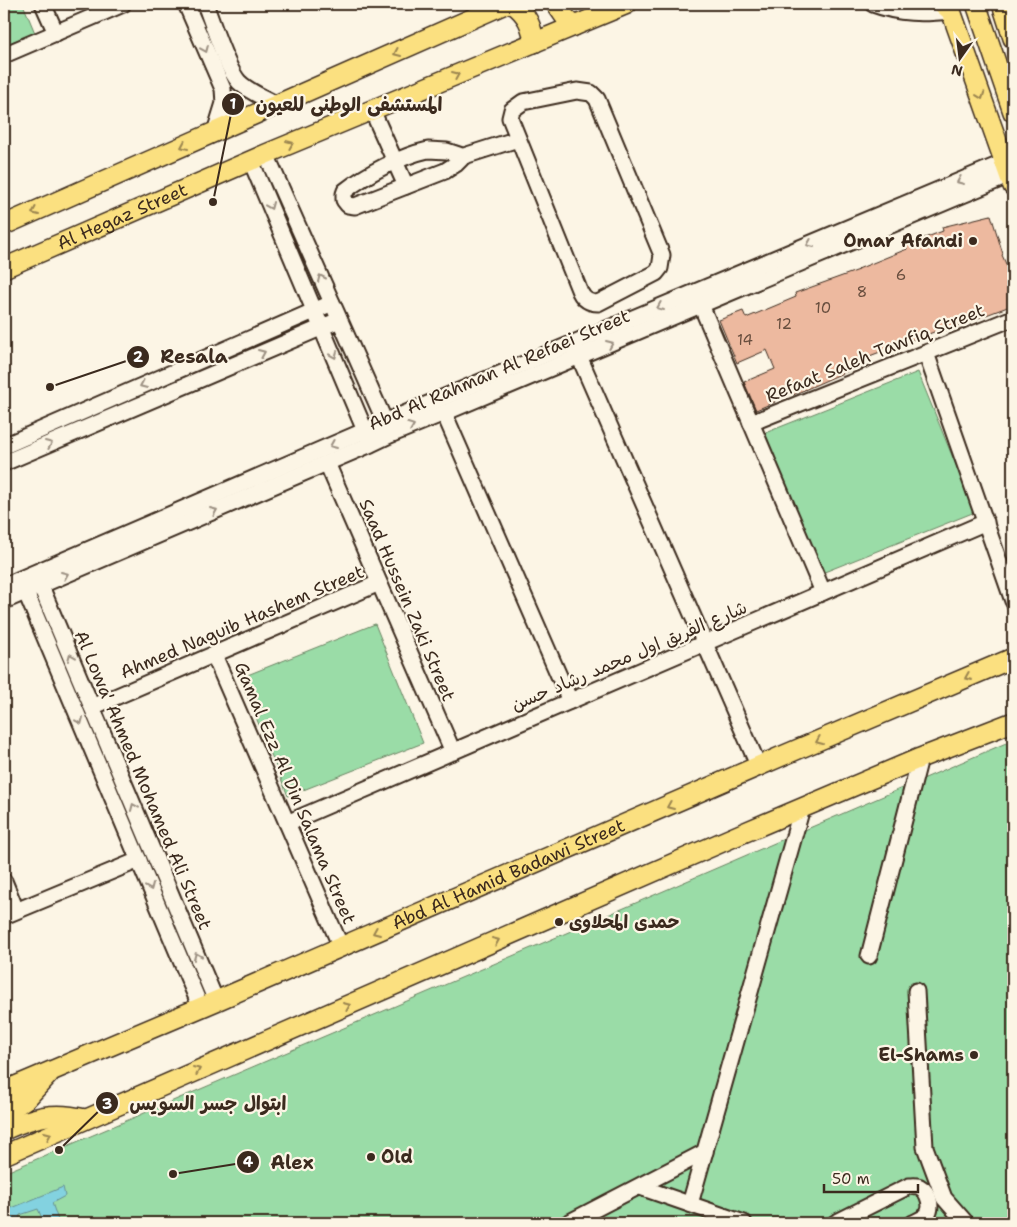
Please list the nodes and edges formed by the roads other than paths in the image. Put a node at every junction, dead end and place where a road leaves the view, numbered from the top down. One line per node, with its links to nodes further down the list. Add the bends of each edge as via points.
1 (43, 4): 14 (street)
2 (123, 4): 14 (street)
3 (186, 4): 21 (street, one-way to 21, via 223,89 224,103)
4 (205, 4): 18 (street, via 231,70 239,82)
5 (505, 4): 18 (main road, one-way to 18)
6 (513, 4): 16 (main road, via 528,18)
7 (556, 4): 13 (main road)
8 (627, 4): 13 (main road, Al Hegaz Street)
9 (873, 4): 12 (street, via 889,10 920,14)
10 (976, 4): 20 (main road)
11 (1002, 4): 15 (main road)
12 (948, 6): 26 (main road, one-way to 26)
13 (574, 26): 16 (main road, Al Hegaz Street)
14 (56, 33): 17 (street)
15 (1013, 38)
16 (534, 42): 19 (main road, Al Hegaz Street, one-way to 16)
17 (4, 55)
18 (279, 106): 21 (main road)
19 (372, 110): 23 (main road, Al Hegaz Street, one-way to 19); 25 (street)
20 (1013, 112)
21 (215, 132): 28 (main road, one-way to 28)
22 (518, 139): 22 (street, via 585,299 593,303 602,302 656,273 662,255 594,96 587,91 578,91 519,104 512,110 510,118); 24 (street)
23 (259, 157): 29 (main road, Al Hegaz Street); 30 (street, one-way to 23); 32 (street, one-way to 32)
24 (461, 157): 25 (street, via 452,152 428,150); 27 (street, via 444,171)
25 (395, 162): 27 (street); 27 (street, via 348,189 344,200 354,206)
26 (1009, 174): 31 (street, Abd Al Rahman Al Refaei Street); 36 (street, Abd Al Rahman Al Refaei Street, one-way to 36)
27 (406, 186)
28 (4, 225)
29 (4, 268)
30 (332, 303): 32 (street); 34 (street)
31 (701, 305): 36 (street, Abd Al Rahman Al Refaei Street, one-way to 31); 39 (street)
32 (315, 310): 35 (street); 42 (street, one-way to 42)
33 (1013, 318): 37 (street, Refaat Saleh Tawfiq Street)
34 (339, 320): 35 (street); 40 (street)
35 (322, 327): 41 (street, one-way to 41); 44 (street, one-way to 35)
36 (576, 350): 38 (street, Abd Al Rahman Al Refaei Street); 40 (street, Abd Al Rahman Al Refaei Street); 53 (street)
37 (926, 353): 39 (street, Refaat Saleh Tawfiq Street); 45 (street)
38 (444, 413): 40 (street, Abd Al Rahman Al Refaei Street, one-way to 38); 56 (street)
39 (751, 422): 50 (street)
40 (388, 428): 41 (street, Abd Al Rahman Al Refaei Street)
41 (368, 438): 43 (street, Abd Al Rahman Al Refaei Street); 46 (street, Abd Al Rahman Al Refaei Street, one-way to 46)
42 (4, 446)
43 (327, 463): 46 (street, Abd Al Rahman Al Refaei Street, one-way to 43); 47 (street, Saad Hussein Zaki Street)
44 (4, 464)
45 (986, 522): 50 (street, شارع الفريق اول محمد رشاد حسن); 52 (street)
46 (38, 579): 49 (street, Abd Al Rahman Al Refaei Street); 57 (street, Al Lowa' Ahmed Mohamed Ali Street, one-way to 46)
47 (379, 583): 54 (street, Ahmed Naguib Hashem Street); 59 (street, Saad Hussein Zaki Street)
48 (4, 586): 49 (street, Abd Al Rahman Al Refaei Street)
49 (23, 586): 51 (street, Abd Al Rahman Al Refaei Street); 64 (street, Al Lowa' Ahmed Mohamed Ali Street, one-way to 64)
50 (823, 592): 53 (street, شارع الفريق اول محمد رشاد حسن)
51 (4, 601)
52 (1013, 601)
53 (705, 643): 56 (street, شارع الفريق اول محمد رشاد حسن); 61 (street)
54 (214, 654): 57 (street, Ahmed Naguib Hashem Street); 63 (street, Gamal Ezz Al Din Salama Street)
55 (1013, 658): 61 (main road, Abd Al Hamid Badawi Street, one-way to 61)
56 (570, 701): 59 (street, شارع الفريق اول محمد رشاد حسن)
57 (92, 707): 70 (street, Al Lowa' Ahmed Mohamed Ali Street, one-way to 57)
58 (1013, 722): 60 (main road)
59 (453, 752): 63 (street, شارع الفريق اول محمد رشاد حسن)
60 (920, 758): 62 (main road); 68 (street)
61 (759, 767): 67 (main road, Abd Al Hamid Badawi Street, one-way to 67)
62 (802, 808): 74 (main road, one-way to 62); 76 (street)
63 (287, 823): 67 (street, Gamal Ezz Al Din Salama Street)
64 (139, 860): 66 (street); 70 (street, Al Lowa' Ahmed Mohamed Ali Street, one-way to 70)
65 (4, 881): 66 (street)
66 (10, 913)
67 (341, 947): 70 (main road, Abd Al Hamid Badawi Street)
68 (869, 956)
69 (916, 991): 84 (street, via 925,1147 944,1198)
70 (209, 1005): 71 (main road, Abd Al Hamid Badawi Street)
71 (51, 1071): 72 (main road, Abd Al Hamid Badawi Street); 73 (main road, via 26,1099)
72 (4, 1091)
73 (4, 1114)
74 (85, 1119): 75 (main road, via 64,1115 42,1116); 77 (main road, one-way to 74)
75 (4, 1130)
76 (705, 1152): 78 (street); 79 (street)
77 (4, 1155)
78 (640, 1187): 79 (street); 80 (street)
79 (690, 1204): 81 (street)
80 (568, 1223)
81 (744, 1223)
82 (835, 1223): 83 (street, via 915,1185 925,1191 930,1210)
83 (913, 1223)
84 (966, 1223)

